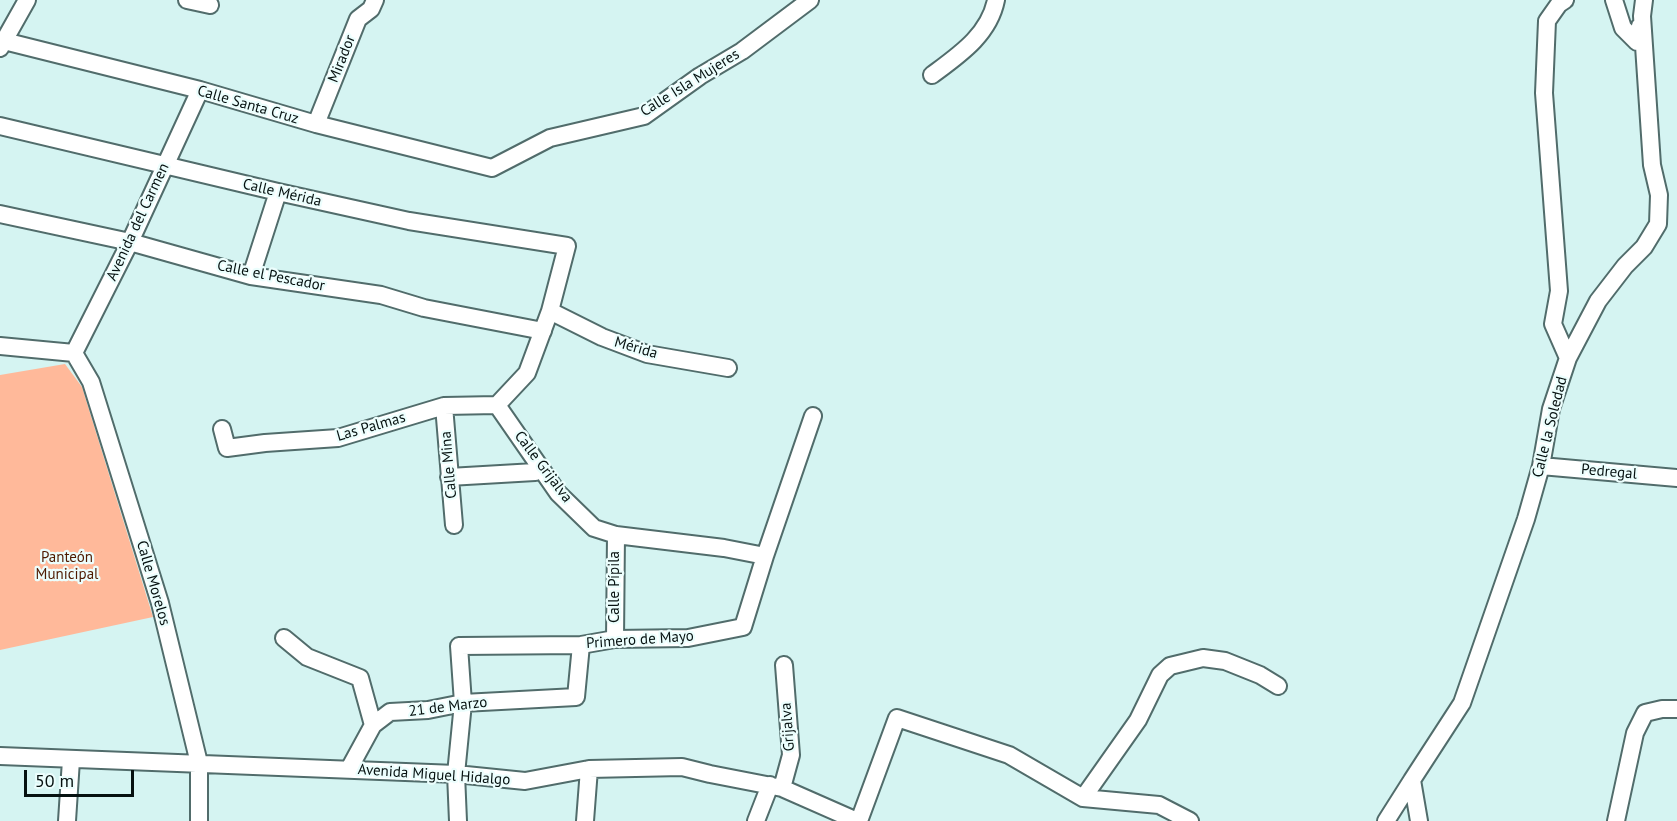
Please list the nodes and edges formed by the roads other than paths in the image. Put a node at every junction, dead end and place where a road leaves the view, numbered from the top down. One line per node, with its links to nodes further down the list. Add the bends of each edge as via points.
1 (27, 0): 10 (street)
2 (187, 0): 8 (street)
3 (375, 0): 13 (street, Mirador, via 371,9 358,19)
4 (810, 0): 16 (street, Calle Isla Mujeres, via 644,116 550,138)
5 (996, 0): 11 (street, via 973,45)
6 (1565, 0): 25 (street, via 1547,21 1544,93 1559,291 1553,324)
7 (1614, 0): 9 (street, via 1623,28 1637,42)
8 (210, 5)
9 (1643, 8): 25 (street, Calle la Soledad, via 1652,165 1659,195 1658,224 1644,247 1598,301)
10 (2, 44): 12 (street, Calle Santa Cruz)
11 (932, 75)
12 (200, 90): 13 (street, Calle Santa Cruz); 15 (street, Avenida del Carmen)
13 (316, 124): 16 (street, Calle Santa Cruz)
14 (0, 126): 15 (street, Calle Mérida)
15 (165, 166): 17 (street, Calle Mérida); 19 (street, Avenida del Carmen)
16 (492, 168)
17 (278, 192): 20 (street); 21 (street, Calle Mérida, via 409,221 567,246)
18 (0, 214): 19 (street, Calle el Pescador)
19 (130, 242): 20 (street, Calle el Pescador); 24 (street, Avenida del Carmen)
20 (251, 276): 22 (street, Calle el Pescador, via 381,296)
21 (550, 311): 22 (street); 26 (street, Mérida, via 646,354)
22 (543, 331): 27 (street, via 527,373)
23 (0, 346): 24 (street)
24 (74, 353): 48 (street, Calle Morelos, via 91,382 160,603)
25 (1568, 358): 31 (street, Calle la Soledad, via 1551,409)
26 (728, 368)
27 (497, 405): 28 (street, Las Palmas); 32 (street, Calle Grijalva)
28 (444, 406): 30 (street, Las Palmas, via 338,438 227,448); 33 (street, Calle Mina)
29 (813, 417): 37 (street, Primero de Mayo)
30 (222, 429)
31 (1540, 466): 34 (street, Pedregal); 52 (street, Calle la Soledad, via 1526,519 1462,703)
32 (541, 468): 33 (street, via 535,472); 36 (street, Calle Grijalva, via 558,493 594,528)
33 (449, 477): 35 (street, Calle Mina)
34 (1677, 478)
35 (454, 525)
36 (616, 535): 37 (street, Calle Grijalva); 39 (street, Calle Pípila)
37 (765, 556): 39 (street, Primero de Mayo, via 743,627 688,638)
38 (284, 638): 45 (street, via 307,657 360,678)
39 (615, 639): 40 (street, Primero de Mayo)
40 (581, 645): 43 (street, 21 de Marzo, via 576,697); 43 (street, Primero de Mayo, via 459,646)
41 (784, 665): 53 (street, Grijalva, via 791,755)
42 (1278, 686): 54 (street, via 1225,661 1203,658 1170,666 1160,675 1138,720)
43 (463, 703): 45 (street, 21 de Marzo, via 390,712); 51 (street)
44 (1677, 709): 64 (street, via 1645,713 1635,733)
45 (373, 725): 50 (street)
46 (0, 756): 47 (street, Avenida Miguel Hidalgo)
47 (71, 760): 48 (street, Avenida Miguel Hidalgo); 55 (street)
48 (199, 763): 50 (street, Avenida Miguel Hidalgo); 56 (street, Calle Morelos)
49 (589, 769): 51 (street, Avenida Miguel Hidalgo, via 525,781); 53 (street, Avenida Miguel Hidalgo, via 682,767); 58 (street)
50 (349, 770): 51 (street, Avenida Miguel Hidalgo)
51 (456, 774): 57 (street)
52 (1412, 780): 62 (street, Calle la Soledad); 63 (street)
53 (776, 786): 59 (street, Grijalva); 60 (street, Avenida Miguel Hidalgo)
54 (1083, 798): 60 (street, via 1008,755 897,718); 61 (street, via 1159,806)
55 (68, 821)
56 (199, 821)
57 (458, 821)
58 (585, 821)
59 (756, 821)
60 (858, 821)
61 (1190, 821)
62 (1386, 821)
63 (1419, 821)
64 (1616, 821)

